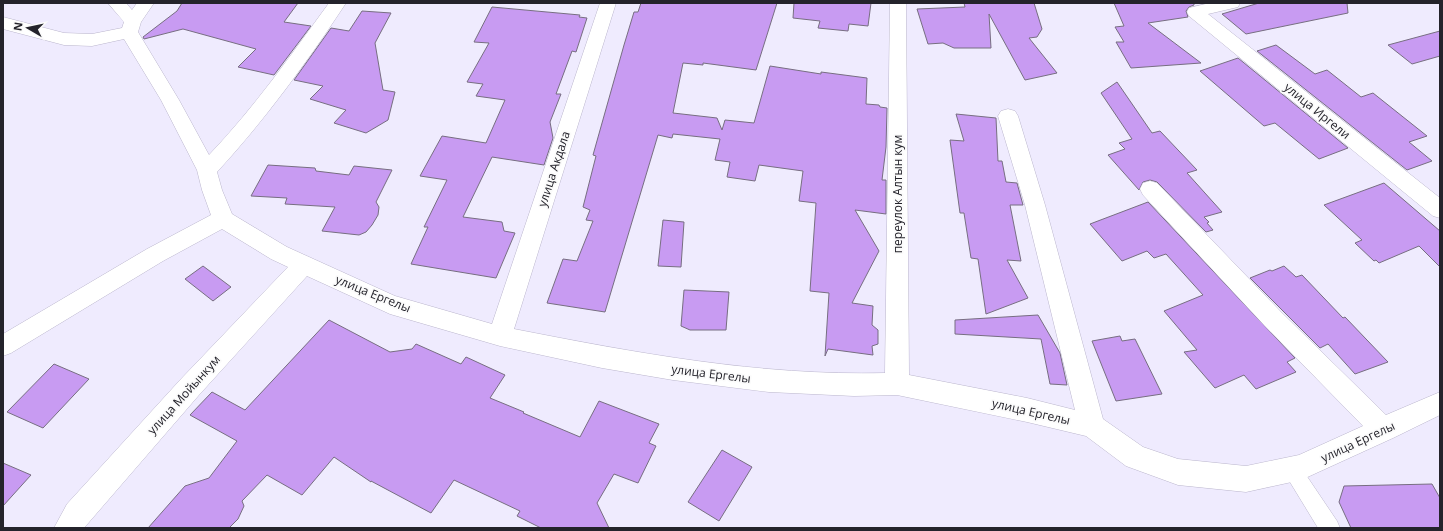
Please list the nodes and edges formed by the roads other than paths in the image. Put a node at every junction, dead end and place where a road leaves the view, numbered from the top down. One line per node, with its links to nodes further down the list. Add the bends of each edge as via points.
1 (116, 3): 8 (street)
2 (146, 3): 8 (street)
3 (338, 3): 10 (street, via 238,138)
4 (608, 3): 15 (street, улица Акдала)
5 (898, 3): 17 (street, переулок Алтын кум)
6 (1232, 3): 12 (street, улица Иргели, via 1195,12)
7 (3, 23): 8 (street, via 64,39 92,40)
8 (131, 26): 10 (street)
9 (1008, 116): 19 (street, via 1035,205)
10 (207, 170): 13 (street)
11 (1150, 189): 20 (street, via 1273,319)
12 (1440, 210)
13 (223, 219): 14 (street, улица Ергелы); 16 (street)
14 (303, 265): 15 (street, улица Ергелы, via 390,304); 22 (street, улица Мойынкум, via 190,387 77,514)
15 (500, 336): 17 (street, улица Ергелы, via 657,366 761,380)
16 (3, 346)
17 (897, 384): 19 (street, улица Ергелы, via 1028,410)
18 (1440, 403): 20 (street, улица Ергелы)
19 (1092, 426): 21 (street, улица Ергелы, via 1135,457 1178,472 1246,479)
20 (1384, 430): 21 (street, улица Ергелы, via 1301,468)
21 (1291, 469): 23 (lane)
22 (68, 528)
23 (1330, 528)

